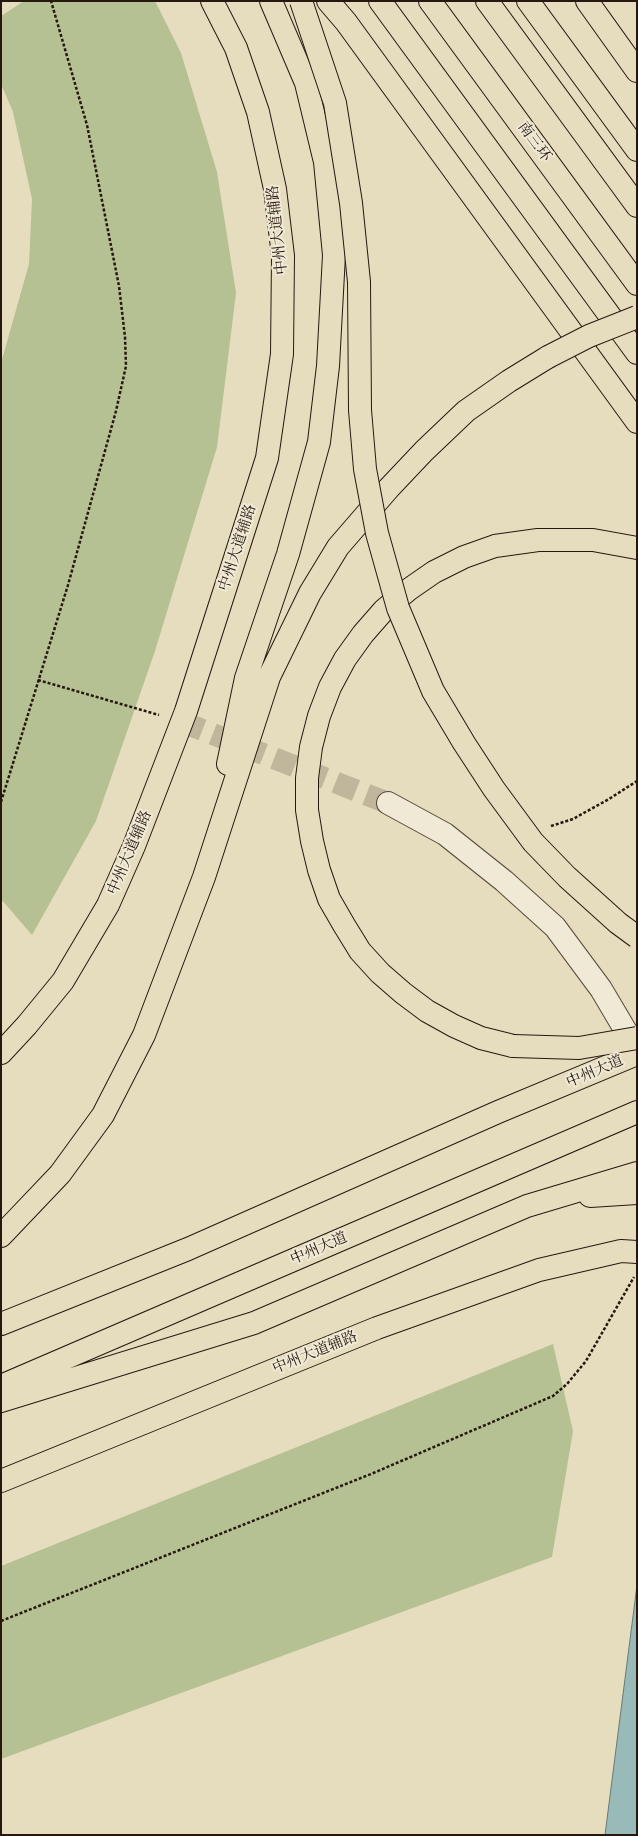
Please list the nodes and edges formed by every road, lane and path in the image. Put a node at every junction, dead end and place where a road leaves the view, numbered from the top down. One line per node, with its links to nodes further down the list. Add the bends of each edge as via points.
1 (51, 1): 20 (path, via 87,125 119,286 126,366 68,585)
2 (212, 1): 21 (main road, 中州大道辅路, via 236,48 258,112 275,189 283,256 282,354 267,458)
3 (271, 1): 24 (main road, via 306,83 325,162 334,255 328,366 319,442 288,554 246,678)
4 (301, 1): 25 (main road, bridge, via 335,103 351,203 359,282 360,410 365,470 377,533 398,608 434,691 494,789 534,842 567,877)
5 (328, 1): 18 (main road, via 351,28)
6 (380, 1): 17 (main road)
7 (430, 1): 15 (main road, 南三环)
8 (487, 1): 14 (main road)
9 (528, 1): 13 (main road)
10 (593, 9): 11 (main road); 12 (main road)
11 (637, 54)
12 (637, 71)
13 (637, 150)
14 (637, 206)
15 (637, 284)
16 (637, 317): 24 (main road, bridge, via 589,336 548,357 466,411 389,488 338,547 310,593 269,678)
17 (637, 353)
18 (637, 422)
19 (637, 548): 26 (main road, bridge, via 593,540 538,540 495,546 464,557 434,572 408,590 384,610 345,659 330,687 319,716 307,778 307,810 312,841 329,899 360,951 403,993 427,1011 454,1026 481,1038 514,1046 579,1048)
20 (38, 680): 21 (path); 22 (path)
21 (182, 722): 28 (main road, 中州大道辅路, via 108,905 63,981)
22 (1, 802)
23 (388, 803): 27 (street, via 445,834 504,881 555,927 601,989)
24 (204, 877): 32 (main road, via 144,1035 103,1115 60,1174)
25 (637, 937)
26 (637, 1038)
27 (637, 1050)
28 (1, 1053)
29 (637, 1054): 35 (main road, 中州大道, via 188,1249)
30 (637, 1112): 36 (main road, 中州大道)
31 (628, 1184): 37 (main road, via 527,1206 254,1323)
32 (1, 1236)
33 (637, 1252): 38 (main road, 中州大道辅路, via 621,1251 539,1270 377,1328)
34 (637, 1271): 39 (path, via 586,1361 553,1396 372,1474)
35 (1, 1324)
36 (1, 1386)
37 (1, 1400)
38 (1, 1481)
39 (1, 1621)

